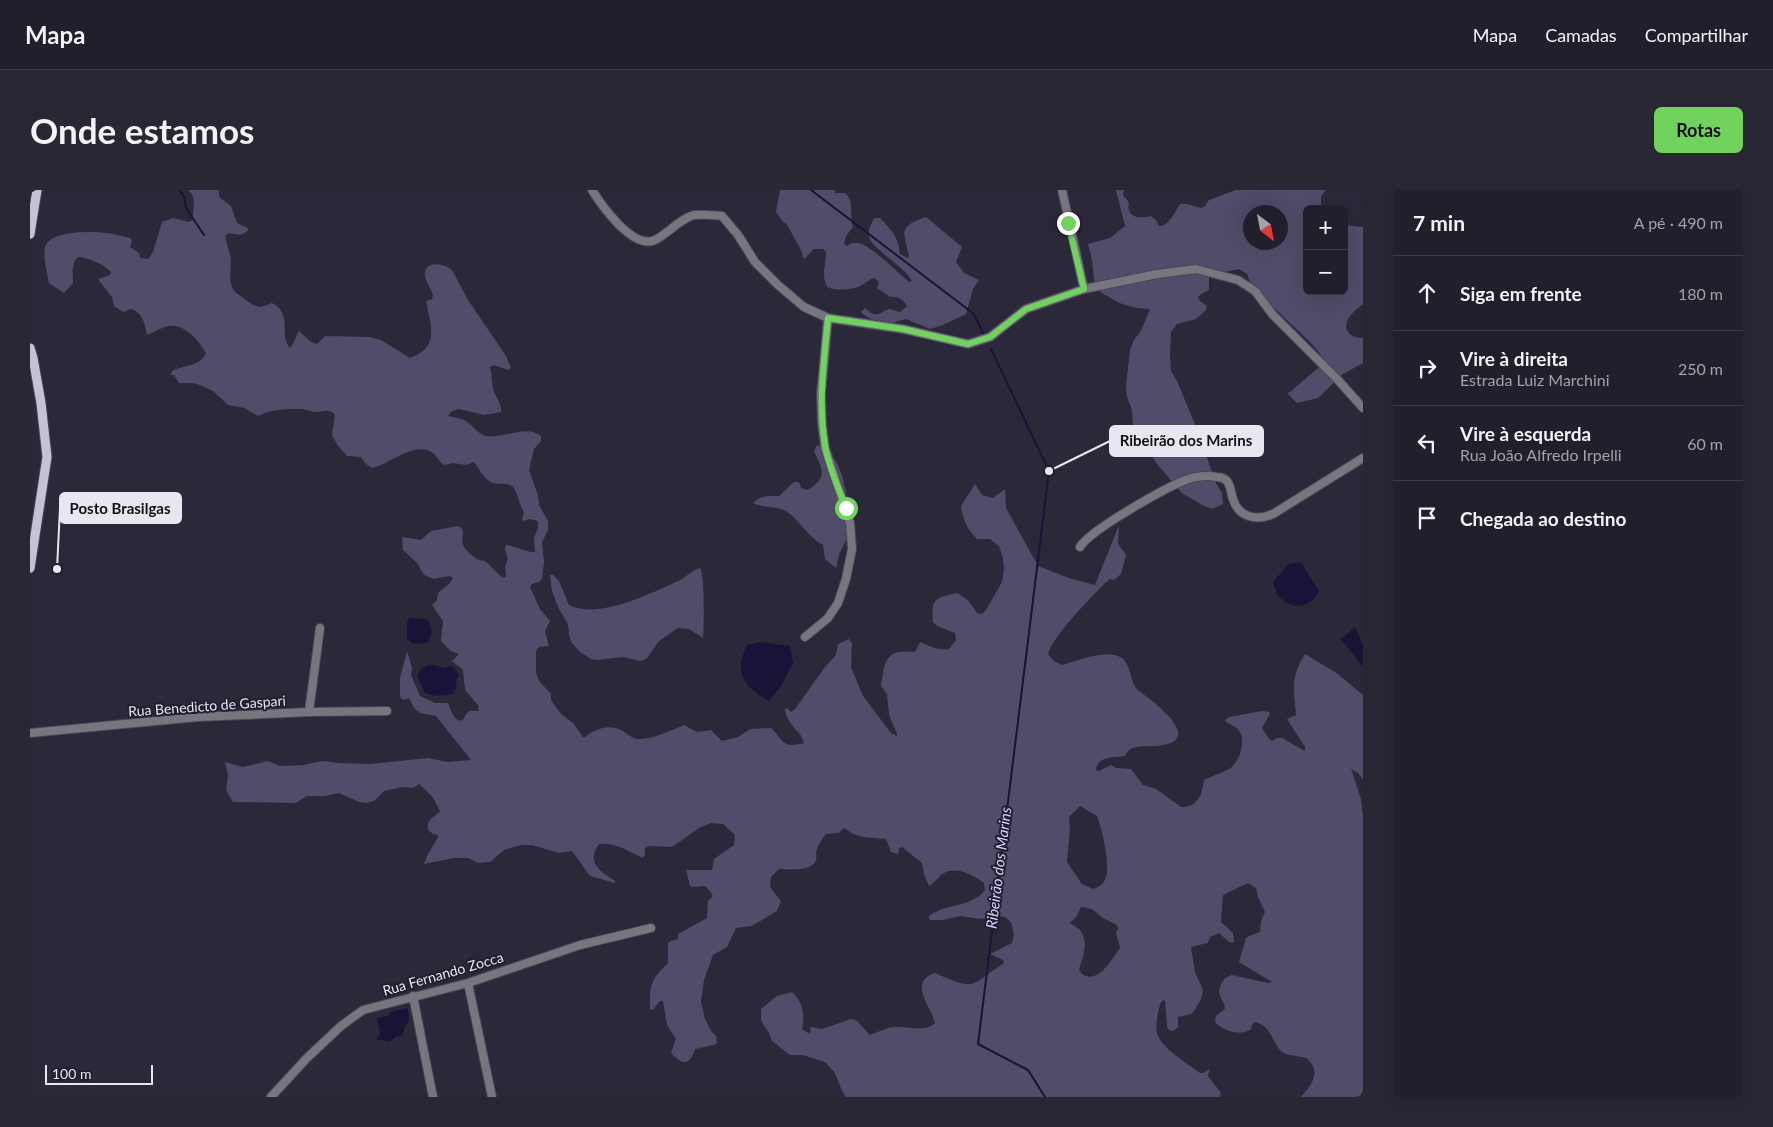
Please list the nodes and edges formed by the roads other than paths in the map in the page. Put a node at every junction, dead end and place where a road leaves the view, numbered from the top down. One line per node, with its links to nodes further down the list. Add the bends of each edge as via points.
1 (38, 190): 4 (main road)
2 (592, 190): 6 (street, via 604,208 632,236 644,241 654,240 691,216 722,216 754,262 778,286 804,307)
3 (1062, 190): 5 (street)
4 (30, 234)
5 (1084, 289): 6 (street, via 1026,309 990,337 968,344 903,329); 8 (street, via 1196,269 1238,280 1254,291)
6 (828, 318): 13 (street, via 821,394 822,424 825,448 850,523 852,549 838,603 828,618)
7 (30, 348): 11 (main road, via 48,457)
8 (1363, 408)
9 (1363, 458): 10 (street, via 1273,514 1260,518 1244,515 1239,510 1223,478 1200,476 1190,479 1149,499 1088,537)
10 (1080, 547)
11 (30, 568)
12 (320, 628): 15 (street)
13 (805, 637)
14 (387, 711): 15 (street, Rua Benedicto de Gaspari)
15 (309, 712): 16 (street, Rua Benedicto de Gaspari)
16 (30, 733)
17 (652, 928): 18 (street, Rua Fernando Zocca, via 580,944)
18 (468, 983): 19 (street, Rua Fernando Zocca); 22 (street)
19 (413, 996): 20 (street, Rua Fernando Zocca, via 363,1010 306,1058); 21 (street)
20 (271, 1097)
21 (433, 1097)
22 (492, 1097)

